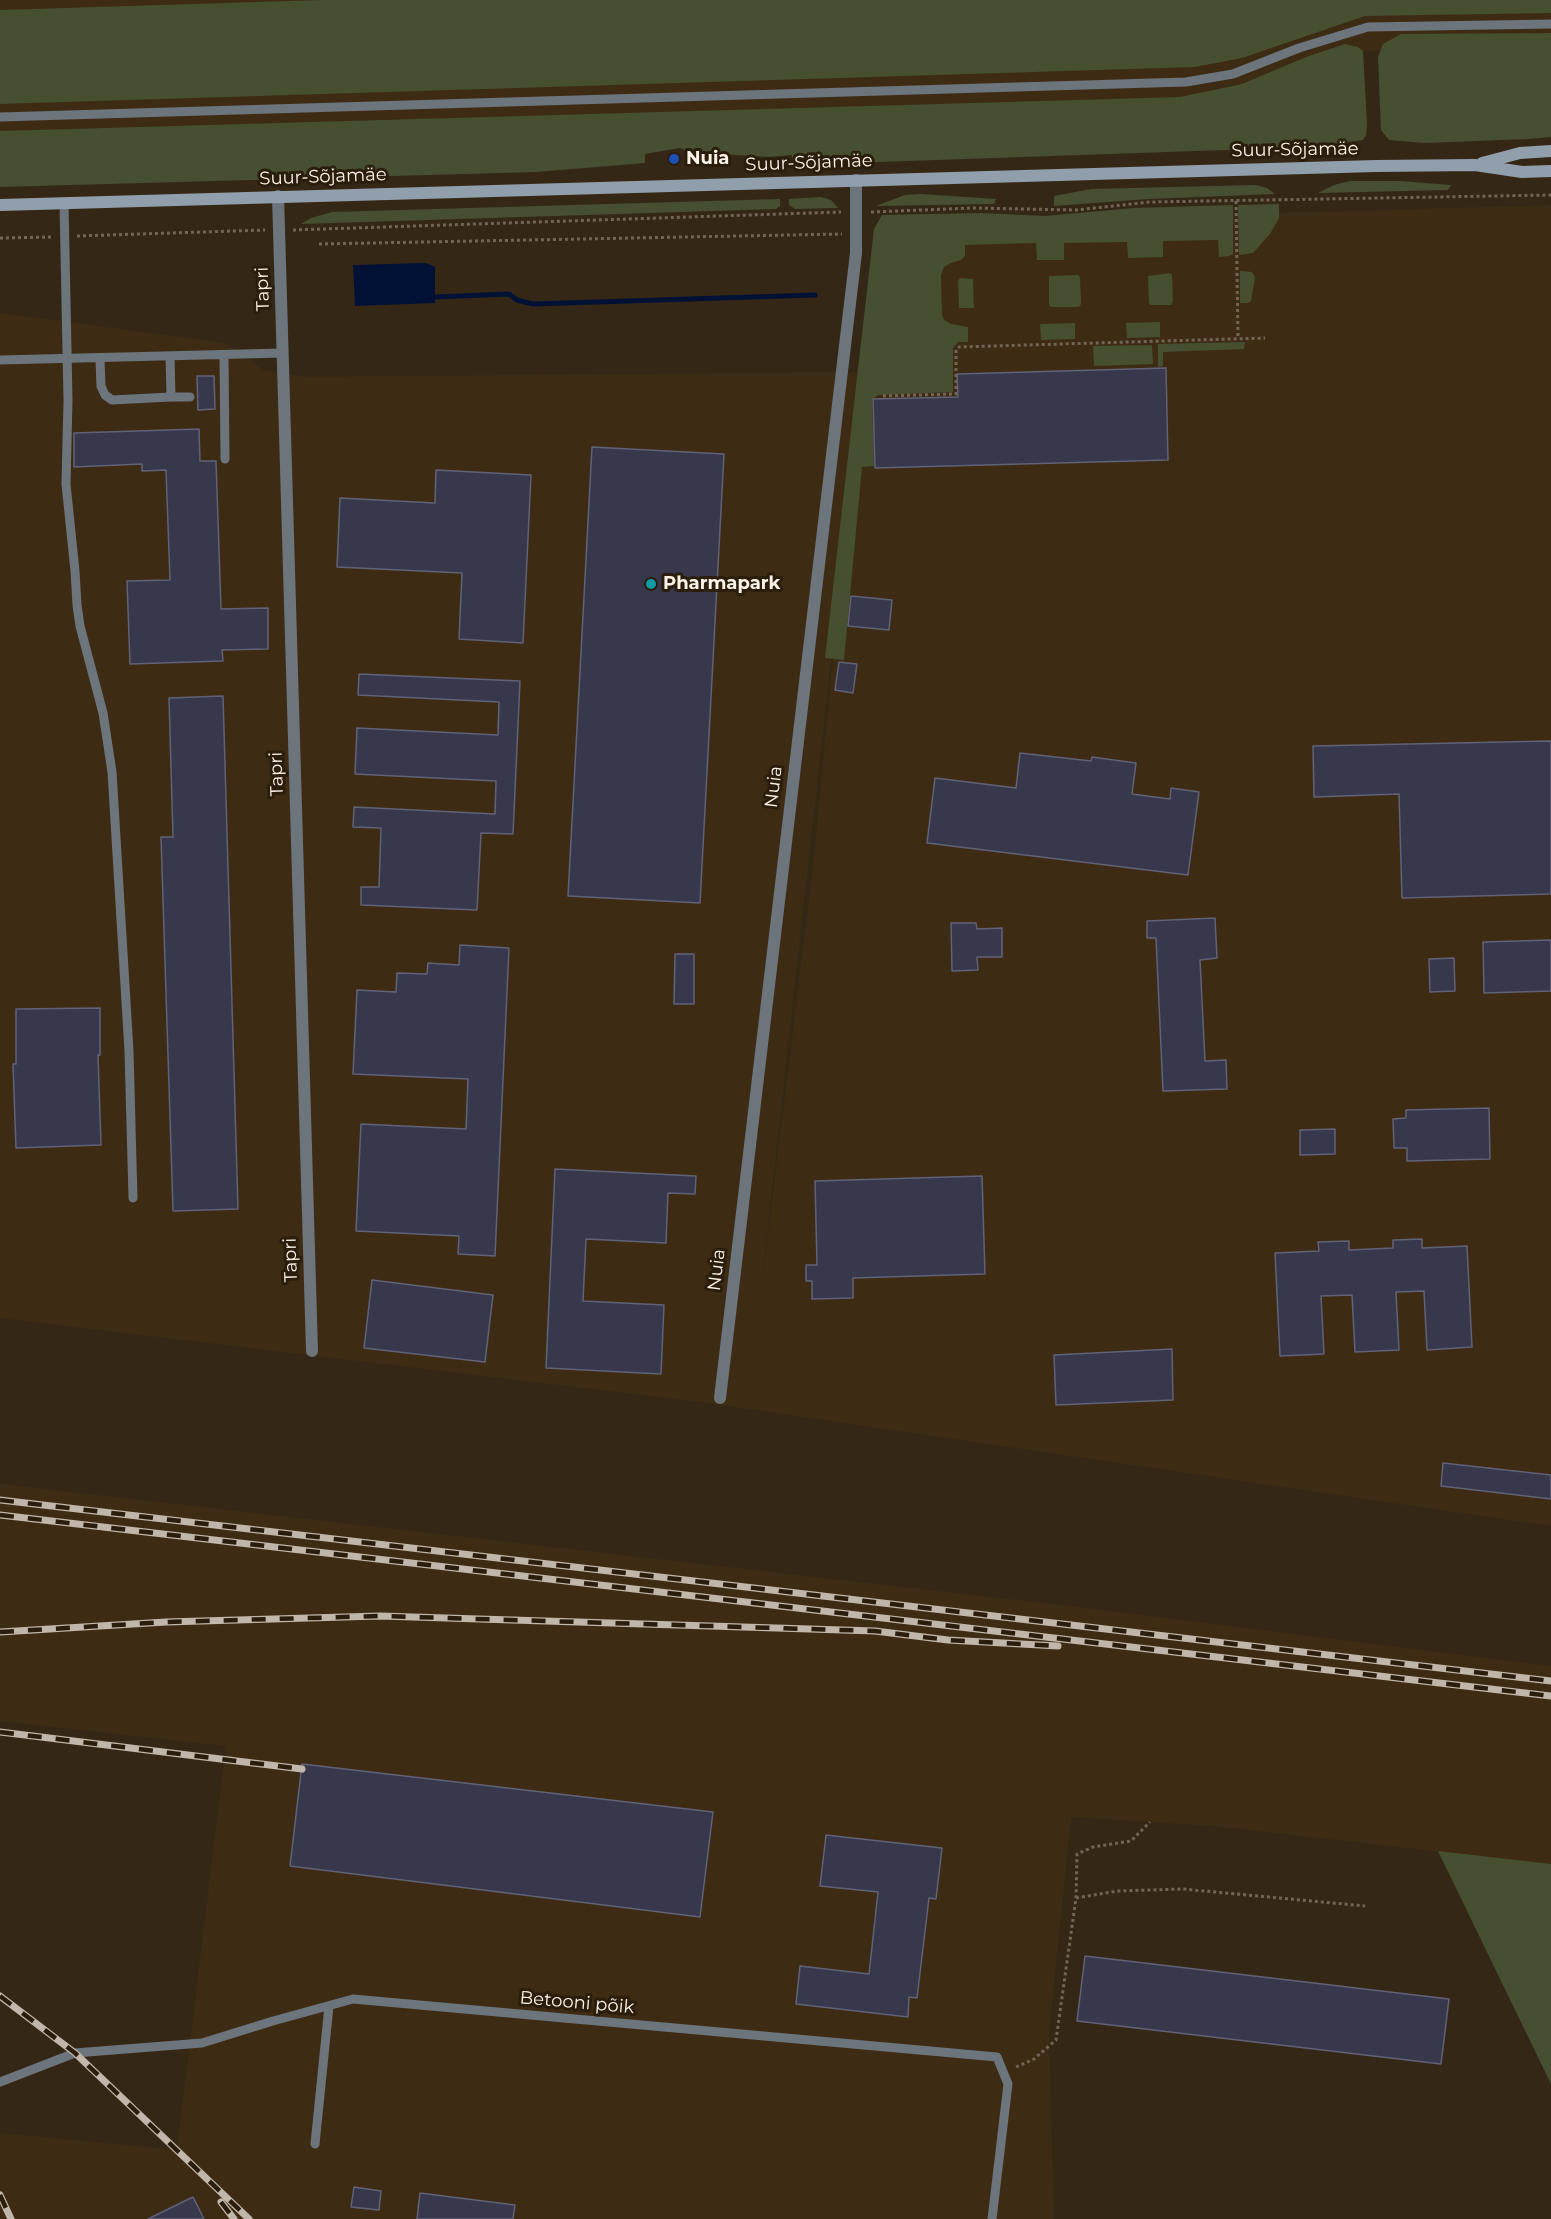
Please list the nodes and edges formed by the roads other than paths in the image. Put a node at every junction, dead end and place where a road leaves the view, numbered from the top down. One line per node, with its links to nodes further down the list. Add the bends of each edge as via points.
1 (1551, 24): 2 (lane, via 1368,27 1233,74 1186,82)
2 (0, 117)
3 (1551, 151): 4 (main road, Suur-Sõjamäe, via 1520,153)
4 (1474, 165): 5 (main road, Suur-Sõjamäe, via 1522,172); 6 (main road, Suur-Sõjamäe)
5 (1551, 171)
6 (856, 180): 7 (main road, Suur-Sõjamäe); 21 (street, Nuia, via 851,288)
7 (278, 196): 8 (main road, Suur-Sõjamäe); 10 (street, Tapri)
8 (64, 203): 9 (main road, Suur-Sõjamäe); 13 (lane)
9 (0, 205)
10 (283, 353): 11 (lane); 20 (street, Tapri)
11 (224, 355): 12 (lane); 18 (lane)
12 (170, 356): 14 (lane); 17 (lane)
13 (68, 359): 14 (lane); 15 (lane); 19 (lane, via 66,484 76,605 103,713 112,772 129,1051)
14 (100, 359): 17 (lane, via 101,386 105,396 112,400)
15 (0, 360)
16 (190, 397): 17 (lane)
17 (171, 398)
18 (225, 459)
19 (133, 1198)
20 (312, 1351)
21 (720, 1398)
22 (329, 2006): 23 (lane, Betooni põik, via 202,2043 75,2053); 24 (lane); 25 (lane, Betooni põik, via 353,1999 997,2057 1008,2084)
23 (0, 2082)
24 (315, 2144)
25 (992, 2219)

